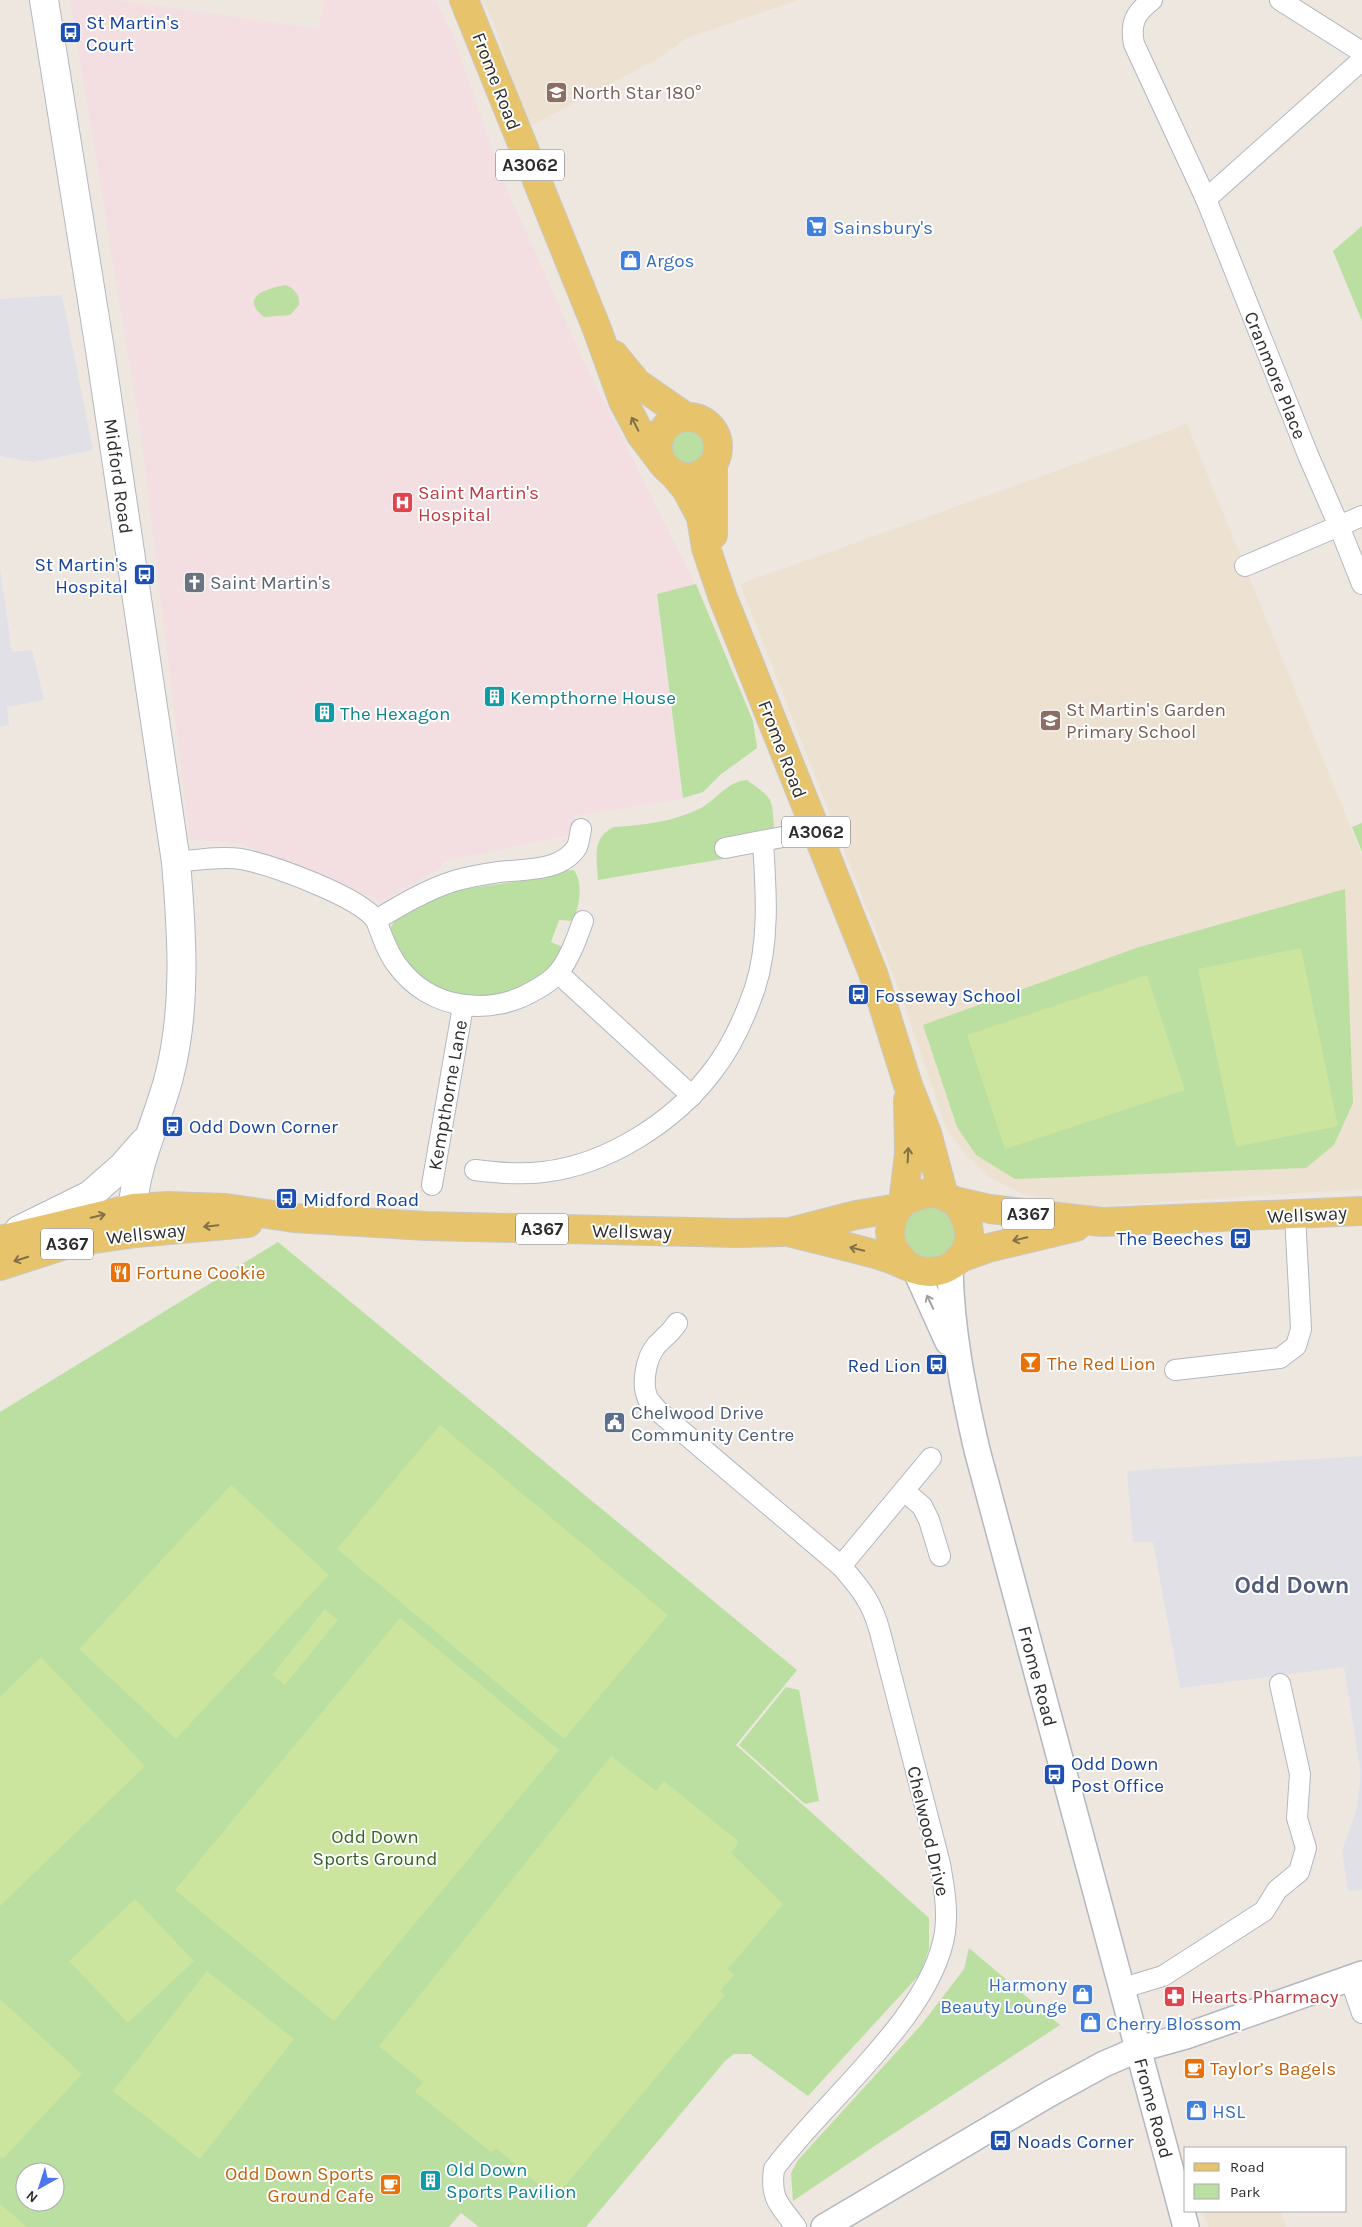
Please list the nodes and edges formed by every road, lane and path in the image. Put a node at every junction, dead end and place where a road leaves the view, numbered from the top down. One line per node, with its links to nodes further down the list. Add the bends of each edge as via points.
1 (44, 0): 21 (main road, Midford Road)
2 (464, 0): 8 (main road, Frome Road / A3062)
3 (1152, 0): 7 (street, Cranmore Place, via 1134,18 1134,44)
4 (1280, 0): 5 (street)
5 (1362, 52)
6 (1362, 60): 7 (street)
7 (1206, 200): 13 (street, Cranmore Place)
8 (598, 329): 9 (main road, Frome Road / A3062, via 637,383); 11 (main road, Frome Road / A3062, one-way to 8, via 641,435 623,401)
9 (686, 416): 10 (main road, Frome Road, via 705,422 716,436 718,446); 11 (main road, via 669,423 663,430 658,447)
10 (713, 464): 11 (main road, via 706,471 688,477); 15 (main road, Frome Road / A3062)
11 (667, 468): 15 (main road, Frome Road / A3062, via 686,489 701,517 706,548)
12 (1362, 516): 13 (street)
13 (1339, 526): 14 (street); 16 (street, Cranmore Place)
14 (1245, 566)
15 (717, 582): 26 (main road, Frome Road / A3062, via 873,973)
16 (1362, 584)
17 (581, 829): 22 (street, via 577,846 556,864 457,881 414,897)
18 (793, 835): 19 (street)
19 (763, 842): 20 (street); 27 (street, via 767,901 764,946 755,987 730,1045)
20 (725, 848)
21 (176, 862): 22 (street, Kempthorne Lane, via 239,859 269,866 360,905); 28 (main road, Midford Road, via 182,940 180,1008 170,1075)
22 (376, 920): 25 (street, Kempthorne Lane, via 393,959 412,982)
23 (583, 921): 24 (street, Kempthorne Lane, via 573,948)
24 (558, 973): 25 (street, Kempthorne Lane, via 520,999 502,1005); 27 (street)
25 (462, 1006): 30 (street, Kempthorne Lane)
26 (908, 1085): 31 (main road, Frome Road / A3062); 32 (main road, Frome Road / A3062, one-way to 26, via 908,1154)
27 (692, 1096): 29 (street, via 657,1125 582,1164 544,1172)
28 (153, 1131): 35 (main road, Midford Road, via 134,1185); 38 (main road, via 123,1166 90,1195)
29 (476, 1170)
30 (432, 1185)
31 (950, 1199): 32 (main road, Wellsway, via 927,1193 916,1195); 36 (main road, Wellsway / A367, via 990,1210); 39 (main road, via 963,1211 968,1224 967,1246)
32 (901, 1206): 37 (main road, Wellsway / A367); 41 (main road, via 892,1219 892,1247)
33 (1362, 1211): 34 (main road, Wellsway / A367)
34 (1295, 1215): 36 (main road, Wellsway / A367); 44 (street, via 1301,1329 1296,1346 1280,1358)
35 (134, 1221): 37 (main road, Wellsway / A367, via 294,1218 426,1226); 38 (main road, Wellsway / A367, one-way to 35); 40 (main road, Wellsway / A367, one-way to 40)
36 (1102, 1222): 39 (main road, Wellsway / A367, one-way to 39, via 988,1248)
37 (790, 1232): 41 (main road, Wellsway / A367, one-way to 37)
38 (0, 1240)
39 (955, 1262): 41 (main road, Wellsway, via 931,1272); 43 (street, Frome Road, via 951,1305)
40 (0, 1266)
41 (909, 1266): 43 (street, Frome Road, one-way to 41)
42 (677, 1323): 48 (street, Chelwood Drive, via 655,1348 646,1366 648,1398 658,1411)
43 (958, 1362): 51 (street, Frome Road, via 977,1450)
44 (1175, 1370)
45 (931, 1458): 46 (street)
46 (904, 1491): 47 (street, via 922,1506 930,1520); 48 (street)
47 (940, 1556)
48 (841, 1566): 54 (street, Chelwood Drive, via 874,1609 940,1864 946,1899 945,1932 928,1981 909,2011 774,2169 771,2188 776,2201)
49 (1280, 1684): 51 (street, via 1300,1774 1298,1818 1306,1848 1299,1872 1277,1890 1264,1911 1163,1976)
50 (1356, 1976): 52 (street); 53 (street, via 1186,2036)
51 (1123, 1988): 53 (street, Frome Road)
52 (1362, 2013)
53 (1139, 2049): 55 (street, via 1049,2094); 56 (street, Frome Road)
54 (796, 2227)
55 (824, 2227)
56 (1186, 2227)

